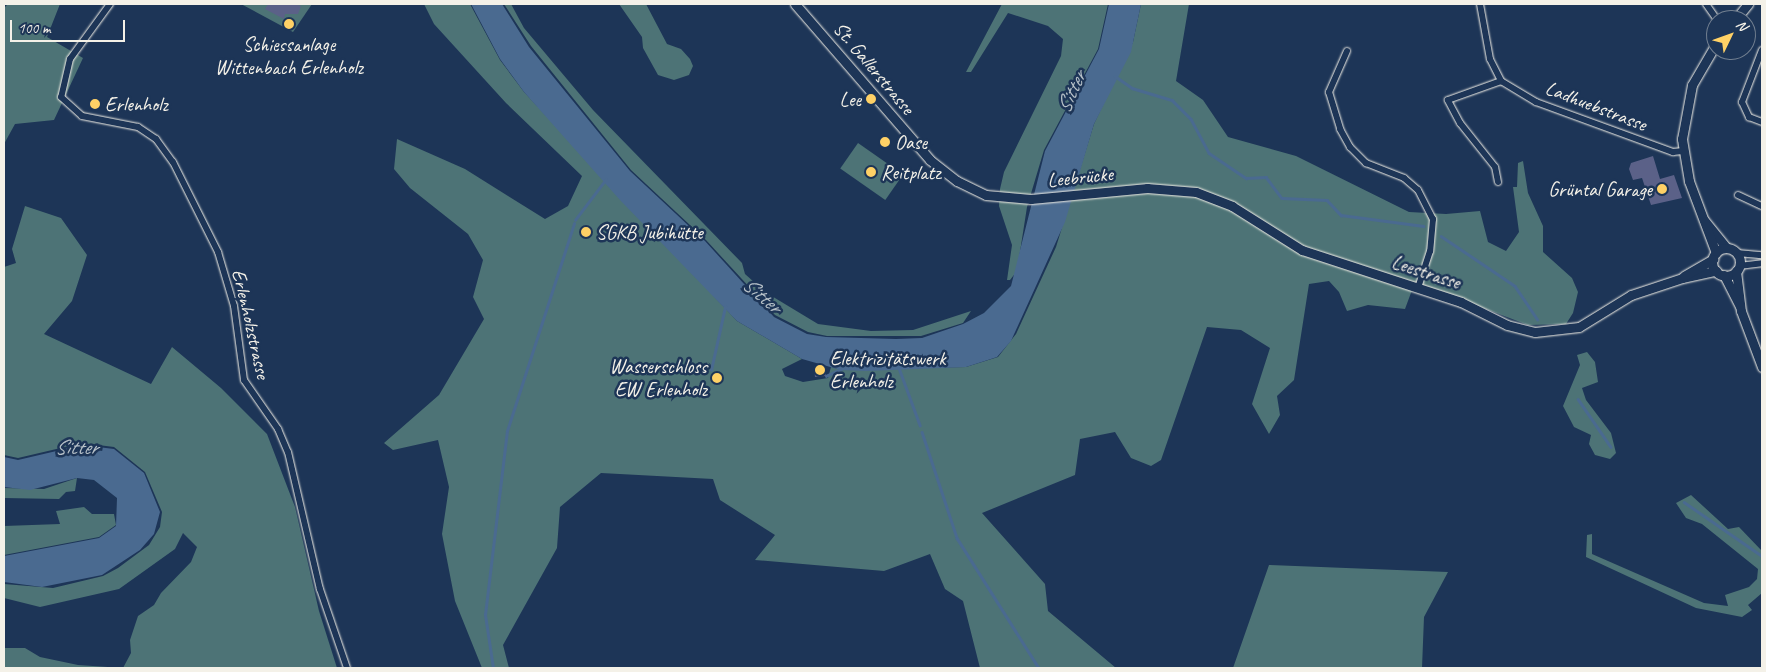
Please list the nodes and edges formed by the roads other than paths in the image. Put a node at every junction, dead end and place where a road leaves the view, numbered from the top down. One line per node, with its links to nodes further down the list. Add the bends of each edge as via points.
1 (110, 4): 27 (street, Erlenholzstrasse, via 70,59 61,97 82,116 138,127 156,139 172,162 218,252 234,306 244,380 278,429 288,452 320,589)
2 (795, 4): 13 (street, St. Gallerstrasse, via 930,160 967,187)
3 (1480, 4): 7 (street, via 1490,59)
4 (1762, 50): 8 (street, via 1742,102 1749,117)
5 (1346, 51): 24 (street, via 1330,92 1343,136 1366,163 1404,178 1418,190 1433,219 1430,251)
6 (1707, 60): 9 (street, via 1692,85 1683,124)
7 (1501, 81): 9 (street, Ladhuebstrasse, via 1536,102 1673,152); 10 (street, via 1453,95 1448,100 1460,123 1495,167)
8 (1762, 122)
9 (1683, 151): 15 (street)
10 (1498, 182)
11 (1160, 188): 13 (street, Leebrücke); 24 (street, Leestrasse, via 1213,197 1302,250)
12 (1738, 195): 14 (street)
13 (1003, 198)
14 (1762, 206)
15 (1704, 220): 16 (street); 18 (street)
16 (1728, 248): 17 (street); 18 (street, Leestrasse)
17 (1737, 253): 19 (street); 21 (street)
18 (1714, 256): 22 (street); 23 (street, Leestrasse)
19 (1762, 256)
20 (1762, 263): 21 (street)
21 (1738, 269): 22 (street, Leestrasse); 25 (street)
22 (1720, 273): 23 (street, Leestrasse); 25 (street)
23 (1682, 278): 24 (street, Leestrasse, via 1631,295 1587,324 1552,333 1522,330)
24 (1418, 287)
25 (1740, 306): 26 (street)
26 (1762, 367)
27 (347, 668)

